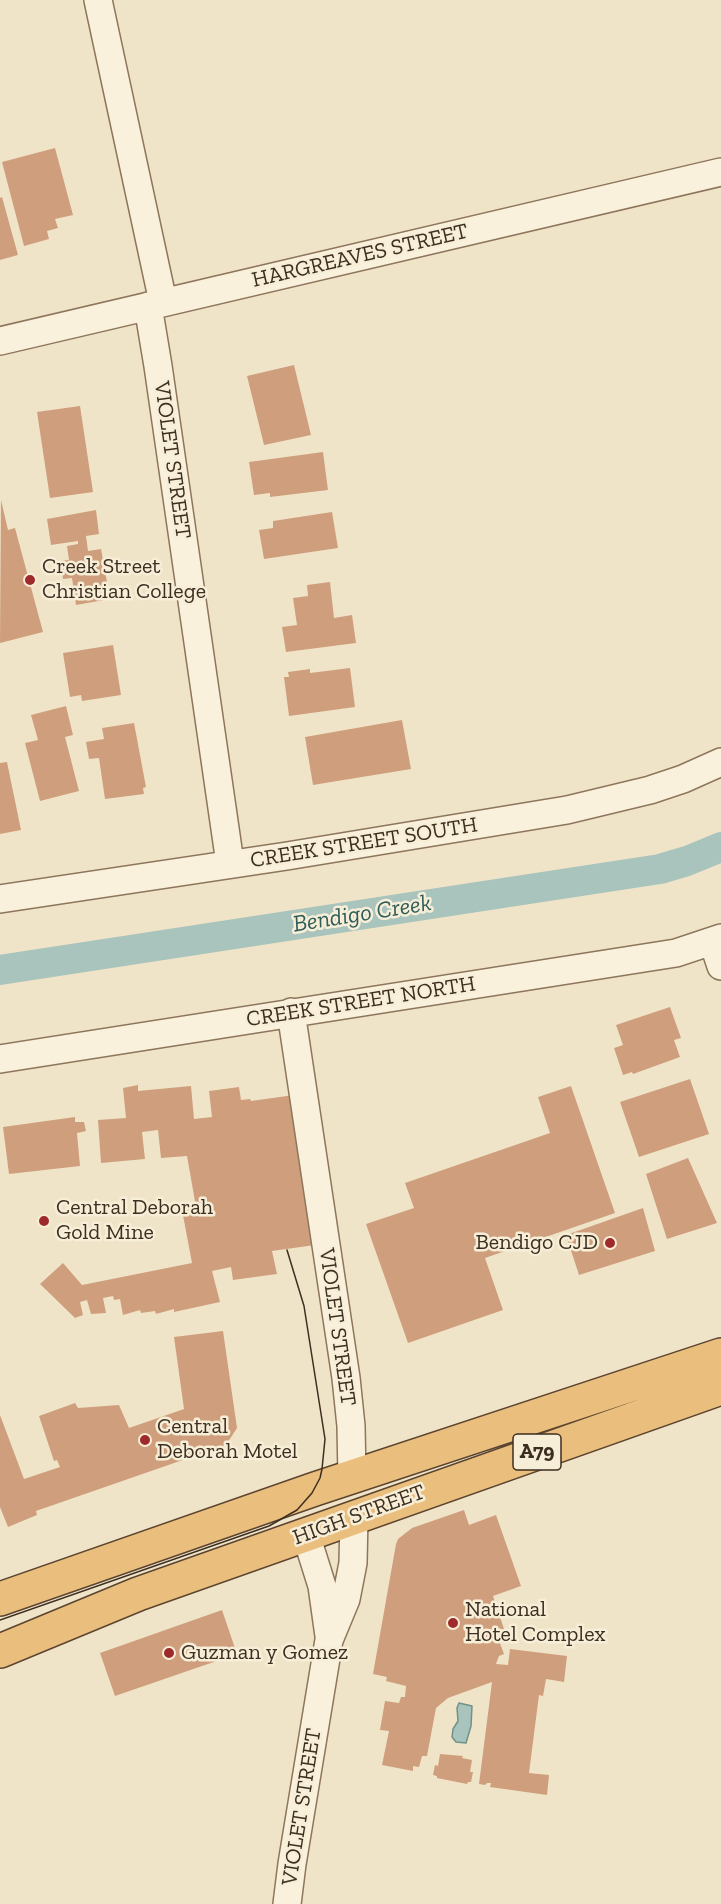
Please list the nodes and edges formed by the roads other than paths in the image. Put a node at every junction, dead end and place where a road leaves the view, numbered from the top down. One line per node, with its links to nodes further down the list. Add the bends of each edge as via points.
1 (98, 0): 3 (street, VIOLET STREET)
2 (721, 172): 3 (street, HARGREAVES STREET)
3 (155, 304): 4 (street, HARGREAVES STREET); 6 (street, VIOLET STREET, via 160,378)
4 (0, 341)
5 (721, 762): 6 (street, CREEK STREET SOUTH, via 683,779 567,810)
6 (230, 863): 7 (street, CREEK STREET SOUTH)
7 (0, 899)
8 (718, 949): 9 (street, CREEK STREET NORTH)
9 (291, 1012): 10 (street, CREEK STREET NORTH); 13 (street, VIOLET STREET, via 346,1378)
10 (0, 1059)
11 (721, 1355): 13 (highway, HIGH STREET / A79)
12 (721, 1388): 15 (highway, HIGH STREET / A79)
13 (352, 1477): 14 (highway, HIGH STREET / A79); 15 (highway, VIOLET STREET)
14 (292, 1497): 16 (highway, VIOLET STREET); 17 (highway, HIGH STREET / A79)
15 (354, 1517): 16 (highway, HIGH STREET / A79); 20 (street, VIOLET STREET, via 349,1587)
16 (306, 1535): 19 (highway, HIGH STREET / A79); 20 (street, VIOLET STREET, via 322,1586)
17 (83, 1570): 18 (highway, HIGH STREET / A79); 19 (highway)
18 (0, 1599)
19 (102, 1608): 21 (highway, HIGH STREET / A79)
20 (329, 1640): 22 (street, VIOLET STREET)
21 (0, 1651)
22 (287, 1904)

